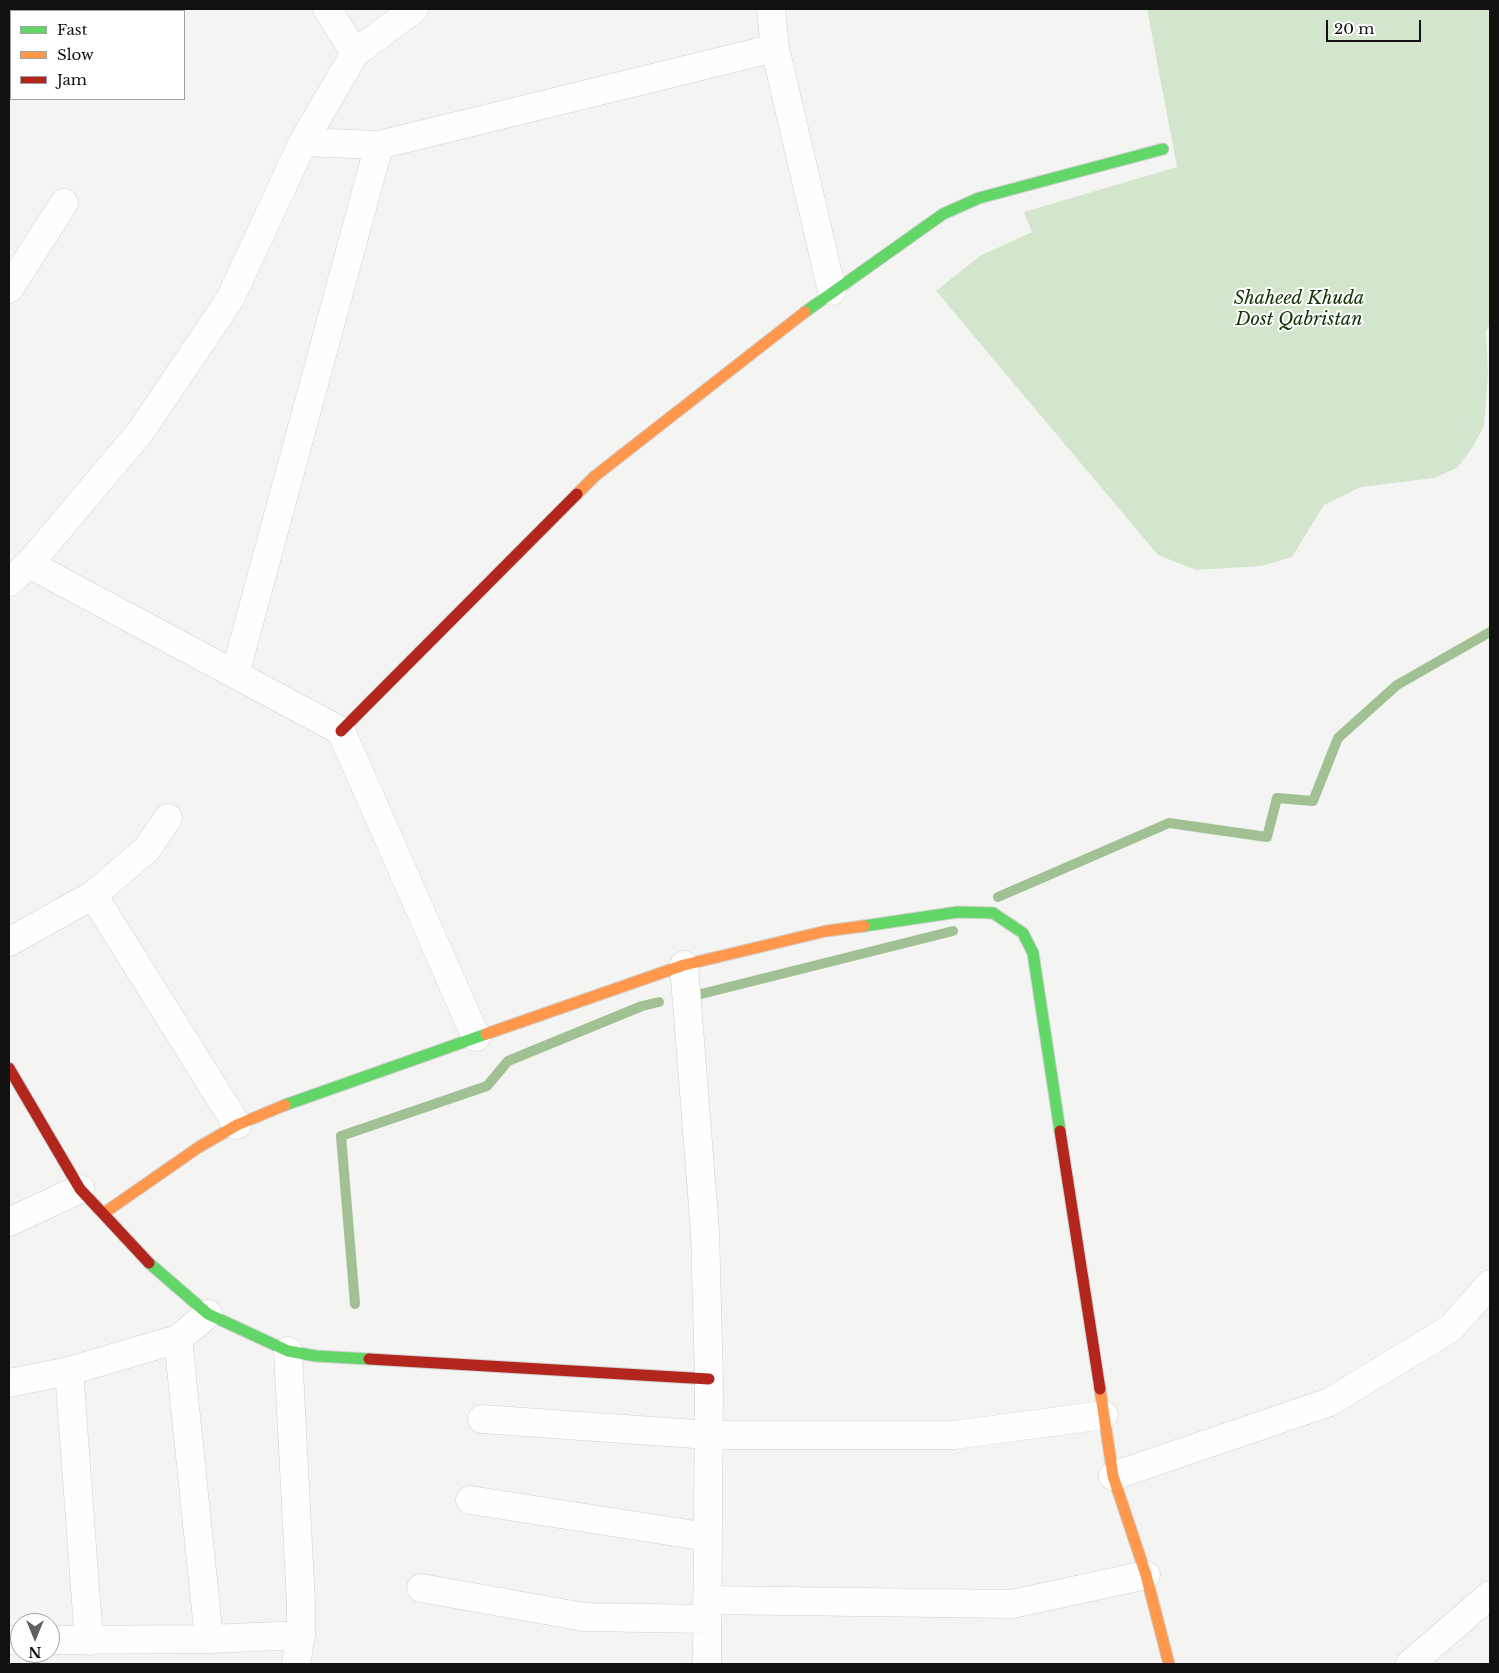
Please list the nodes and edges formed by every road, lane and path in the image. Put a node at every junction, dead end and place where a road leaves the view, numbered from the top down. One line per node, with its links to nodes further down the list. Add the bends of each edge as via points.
1 (327, 9): 5 (street)
2 (414, 9): 5 (street)
3 (771, 9): 4 (street)
4 (775, 48): 7 (street); 11 (street)
5 (355, 53): 6 (street)
6 (303, 142): 7 (street); 12 (street, via 230,299 141,431)
7 (378, 145): 14 (street)
8 (1164, 149): 11 (street, via 979,198 943,214)
9 (64, 203): 10 (street)
10 (9, 289)
11 (832, 290): 15 (street, via 595,476)
12 (29, 564): 13 (street); 14 (street)
13 (9, 582)
14 (235, 674): 15 (street)
15 (341, 731): 20 (street)
16 (168, 818): 17 (street, via 146,850)
17 (93, 895): 18 (street); 22 (street)
18 (9, 942)
19 (684, 965): 20 (street); 31 (street, via 705,1232); 33 (street, via 826,931 958,912 993,913 1023,933 1033,953)
20 (476, 1038): 22 (street)
21 (12, 1078): 23 (street)
22 (237, 1125): 24 (street, via 199,1147)
23 (80, 1188): 24 (street); 25 (street)
24 (104, 1213): 27 (street, via 138,1254)
25 (9, 1222)
26 (1490, 1284): 36 (street, via 1451,1328 1330,1402)
27 (208, 1314): 28 (street); 29 (street)
28 (178, 1338): 30 (street); 44 (street)
29 (288, 1351): 31 (street, via 316,1356); 43 (street)
30 (69, 1371): 32 (street); 46 (street)
31 (709, 1378): 35 (street)
32 (9, 1383)
33 (1104, 1415): 35 (street, via 954,1435); 36 (street)
34 (482, 1419): 35 (street)
35 (708, 1435): 38 (street)
36 (1113, 1476): 39 (street)
37 (470, 1500): 38 (street)
38 (708, 1537): 42 (street)
39 (1146, 1575): 42 (street, via 1012,1604); 49 (street)
40 (421, 1588): 42 (street, via 584,1617)
41 (1490, 1595): 50 (street)
42 (707, 1609): 48 (street)
43 (301, 1635): 44 (street); 47 (street)
44 (210, 1639): 46 (street)
45 (60, 1640): 46 (street)
46 (89, 1641)
47 (296, 1664)
48 (707, 1664)
49 (1169, 1664)
50 (1410, 1664)

